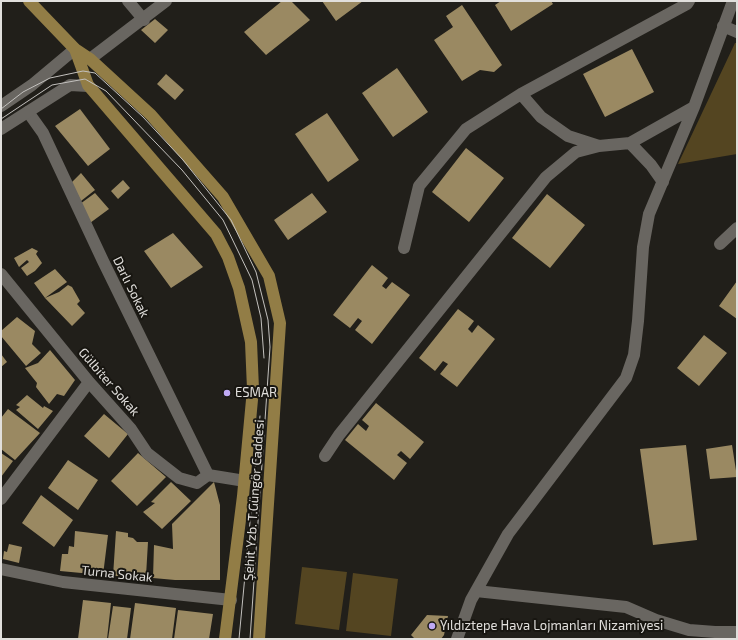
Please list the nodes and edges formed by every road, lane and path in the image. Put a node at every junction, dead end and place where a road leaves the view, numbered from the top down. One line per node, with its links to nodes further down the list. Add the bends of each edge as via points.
1 (29, 1): 9 (main road, Şehit Yzb. T.Güngör Caddesi)
2 (128, 1): 6 (street)
3 (166, 1): 6 (street)
4 (689, 1): 12 (street)
5 (733, 1): 7 (street)
6 (144, 20): 10 (street)
7 (723, 26): 8 (street); 14 (street)
8 (737, 32)
9 (75, 49): 10 (main road, Şehit Yzb. T.Güngör Caddesi); 11 (main road); 13 (street, via 32,85)
10 (90, 59): 34 (main road, Şehit Yzb. T.Güngör Caddesi, via 151,115 223,197 269,276 280,323)
11 (88, 86): 15 (street, via 70,85); 27 (main road, Şehit Yzb. T.Güngör Caddesi, via 216,234 228,257 239,288 251,342 253,389)
12 (521, 94): 18 (street, via 541,117 568,136); 22 (street, via 466,129 420,186)
13 (1, 106)
14 (694, 107): 17 (street); 19 (street)
15 (28, 112): 16 (street); 26 (street, Darlı Sokak, via 43,133)
16 (1, 129)
17 (630, 143): 18 (street); 19 (street)
18 (599, 146): 25 (street, via 576,152 546,177)
19 (663, 182): 30 (street, via 649,214 642,247 634,355 626,378 508,534)
20 (737, 228): 21 (street)
21 (720, 244)
22 (404, 248)
23 (2, 279): 24 (street, Gülbiter Sokak)
24 (89, 382): 26 (street, Gülbiter Sokak, via 132,429 152,457 179,478 197,483); 28 (street)
25 (325, 456)
26 (208, 475): 27 (street)
27 (245, 481): 31 (main road, Şehit Yzb. T.Güngör Caddesi)
28 (1, 499)
29 (1, 569): 31 (street, Turna Sokak, via 63,582)
30 (476, 591): 32 (street, via 626,607 689,630); 35 (street)
31 (231, 600): 33 (main road, Şehit Yzb. T.Güngör Caddesi)
32 (737, 632)
33 (225, 639)
34 (258, 639)
35 (457, 639)

